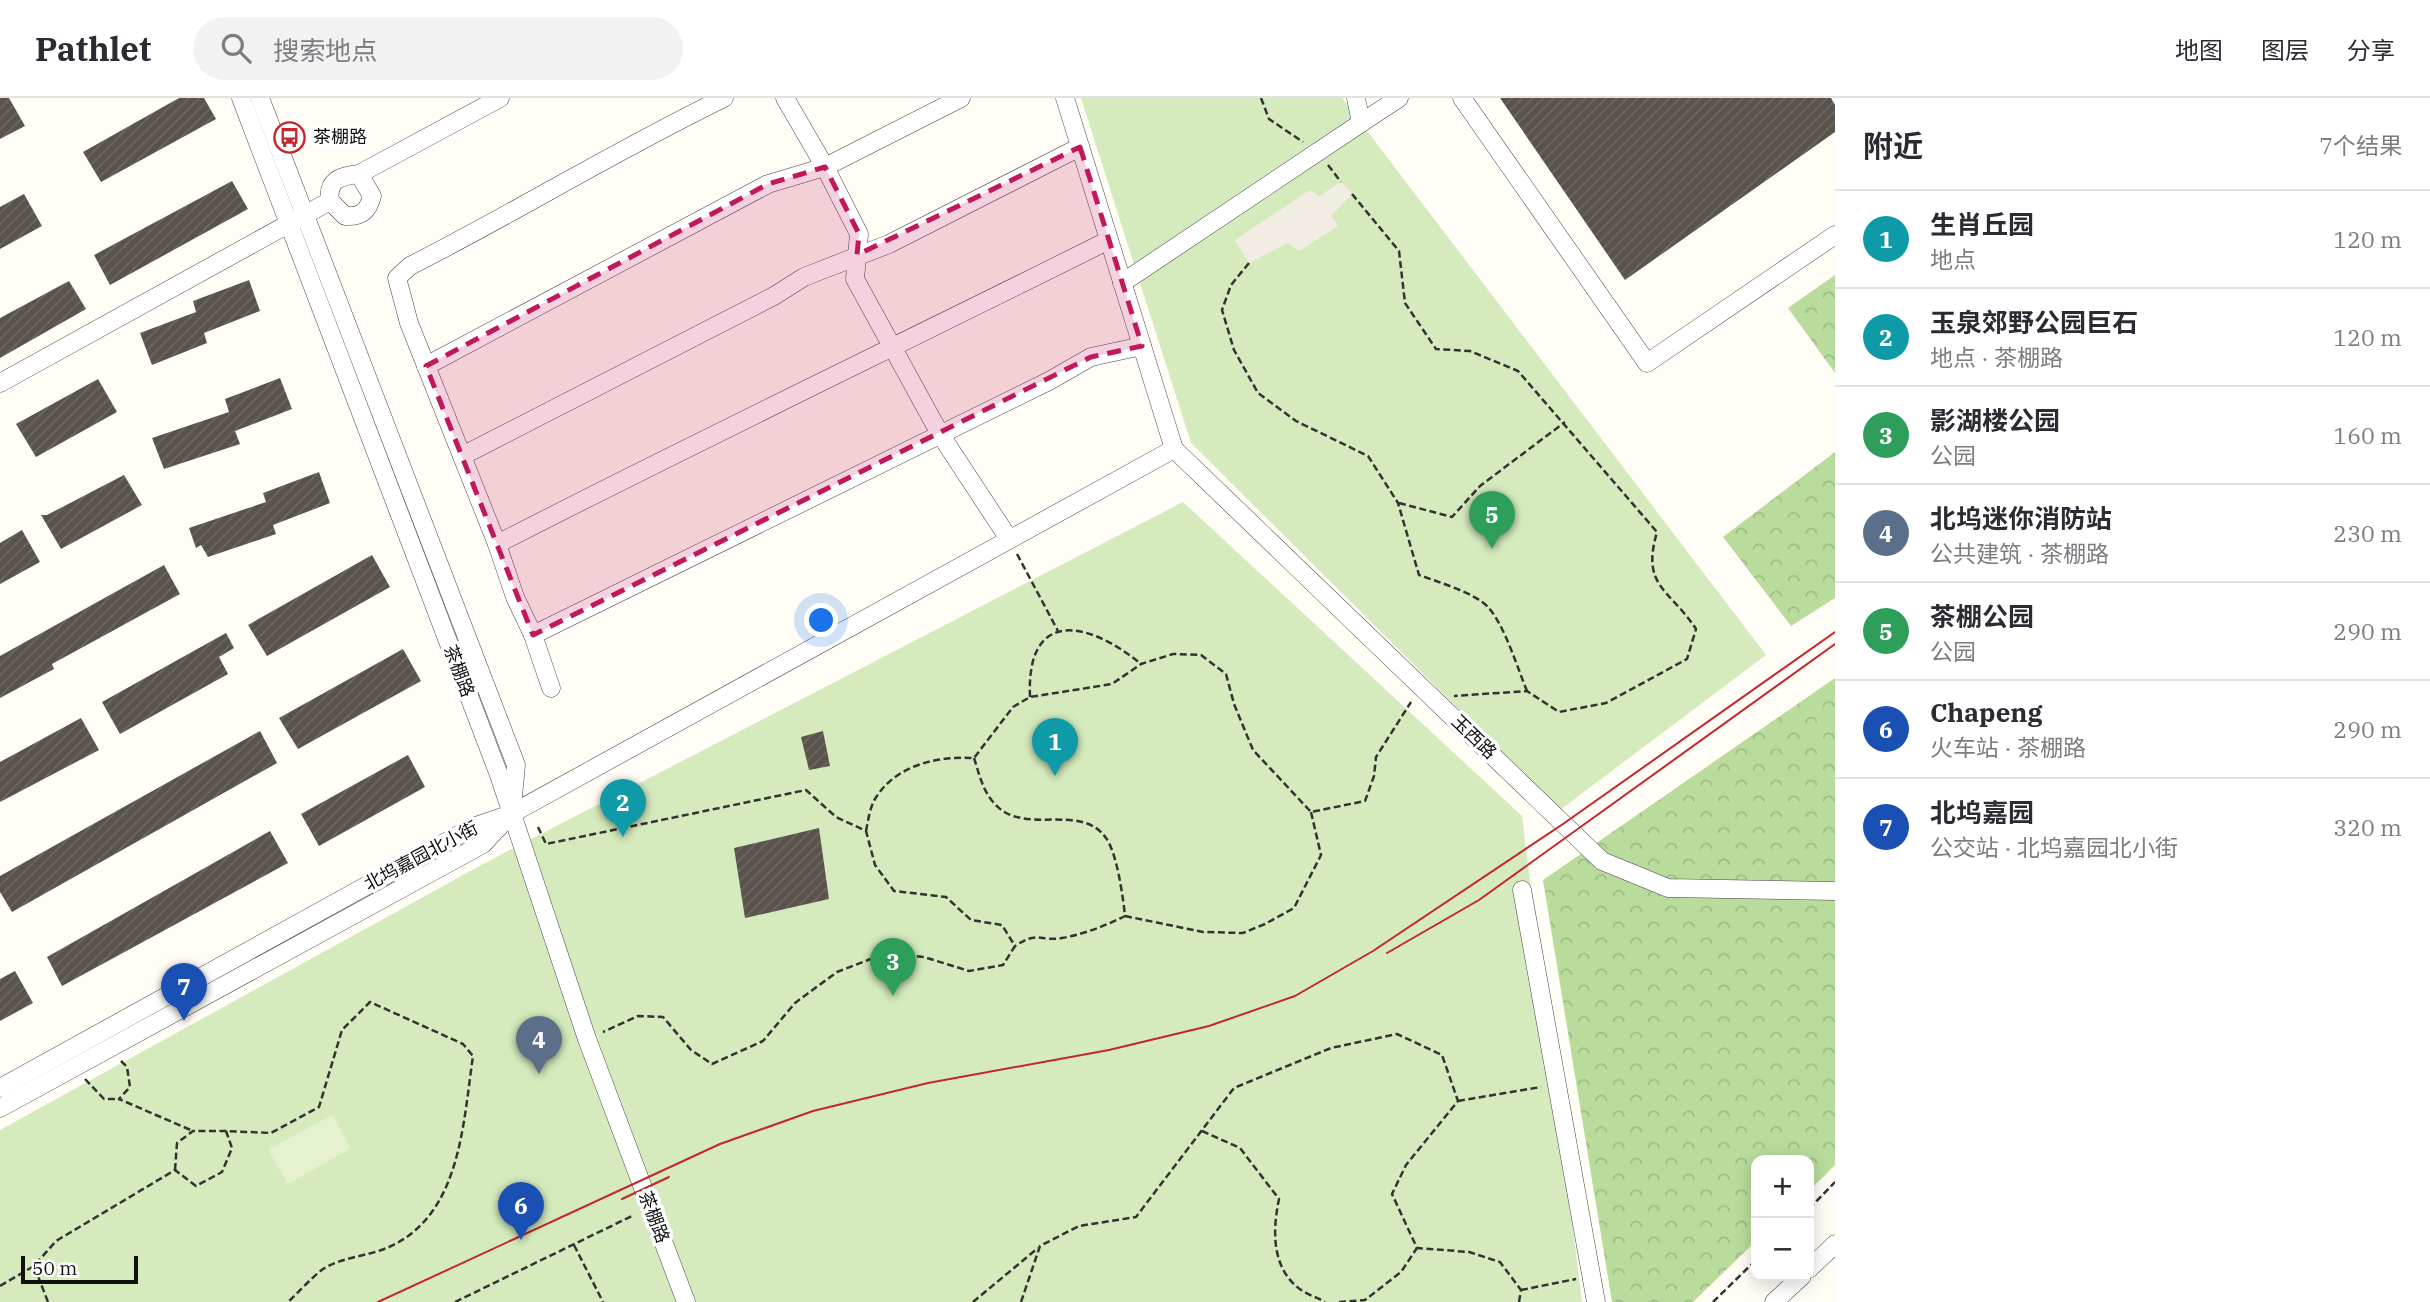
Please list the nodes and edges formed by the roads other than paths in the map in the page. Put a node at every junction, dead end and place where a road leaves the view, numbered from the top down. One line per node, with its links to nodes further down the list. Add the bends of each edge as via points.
1 (241, 98): 16 (street, 茶棚路)
2 (260, 98): 16 (street, 茶棚路)
3 (499, 98): 14 (street)
4 (724, 98): 23 (street, via 535,197 397,278)
5 (785, 98): 13 (street)
6 (961, 98): 13 (street)
7 (1065, 98): 12 (street)
8 (1356, 98): 11 (street)
9 (1399, 98): 11 (street)
10 (1462, 98): 17 (street, via 1647,363)
11 (1361, 123): 20 (street)
12 (1080, 147): 18 (street); 19 (street, via 889,244)
13 (825, 167): 19 (street, via 859,233); 23 (street, via 768,184)
14 (359, 174): 15 (street, via 333,181); 15 (street, via 372,195 369,208 357,217 345,216)
15 (330, 201): 16 (street)
16 (297, 220): 24 (street); 32 (street, 茶棚路, via 516,765)
17 (1835, 234)
18 (1109, 240): 20 (street); 22 (street)
19 (857, 255): 22 (street, via 855,279); 27 (street, via 804,277)
20 (1122, 282): 21 (street)
21 (1142, 346): 25 (street, via 1091,357); 26 (street)
22 (892, 349): 25 (street); 29 (street, via 738,421)
23 (426, 366): 27 (street)
24 (0, 383)
25 (940, 434): 28 (street); 30 (street)
26 (1174, 449): 28 (street); 34 (street, 玉西路, via 1602,862 1668,888)
27 (462, 456): 29 (street)
28 (1009, 539): 32 (street)
29 (497, 544): 30 (street)
30 (533, 635): 31 (street)
31 (551, 688)
32 (511, 814): 35 (street, 北坞嘉园北小街, via 472,827); 36 (street, 北坞嘉园北小街, via 483,844); 40 (street, 茶棚路, via 587,1039)
33 (1522, 890): 41 (street)
34 (1835, 891)
35 (0, 1088)
36 (0, 1108)
37 (1835, 1244): 38 (street)
38 (1814, 1264)
39 (1797, 1281): 42 (street)
40 (686, 1302)
41 (1596, 1302)
42 (1774, 1302)

